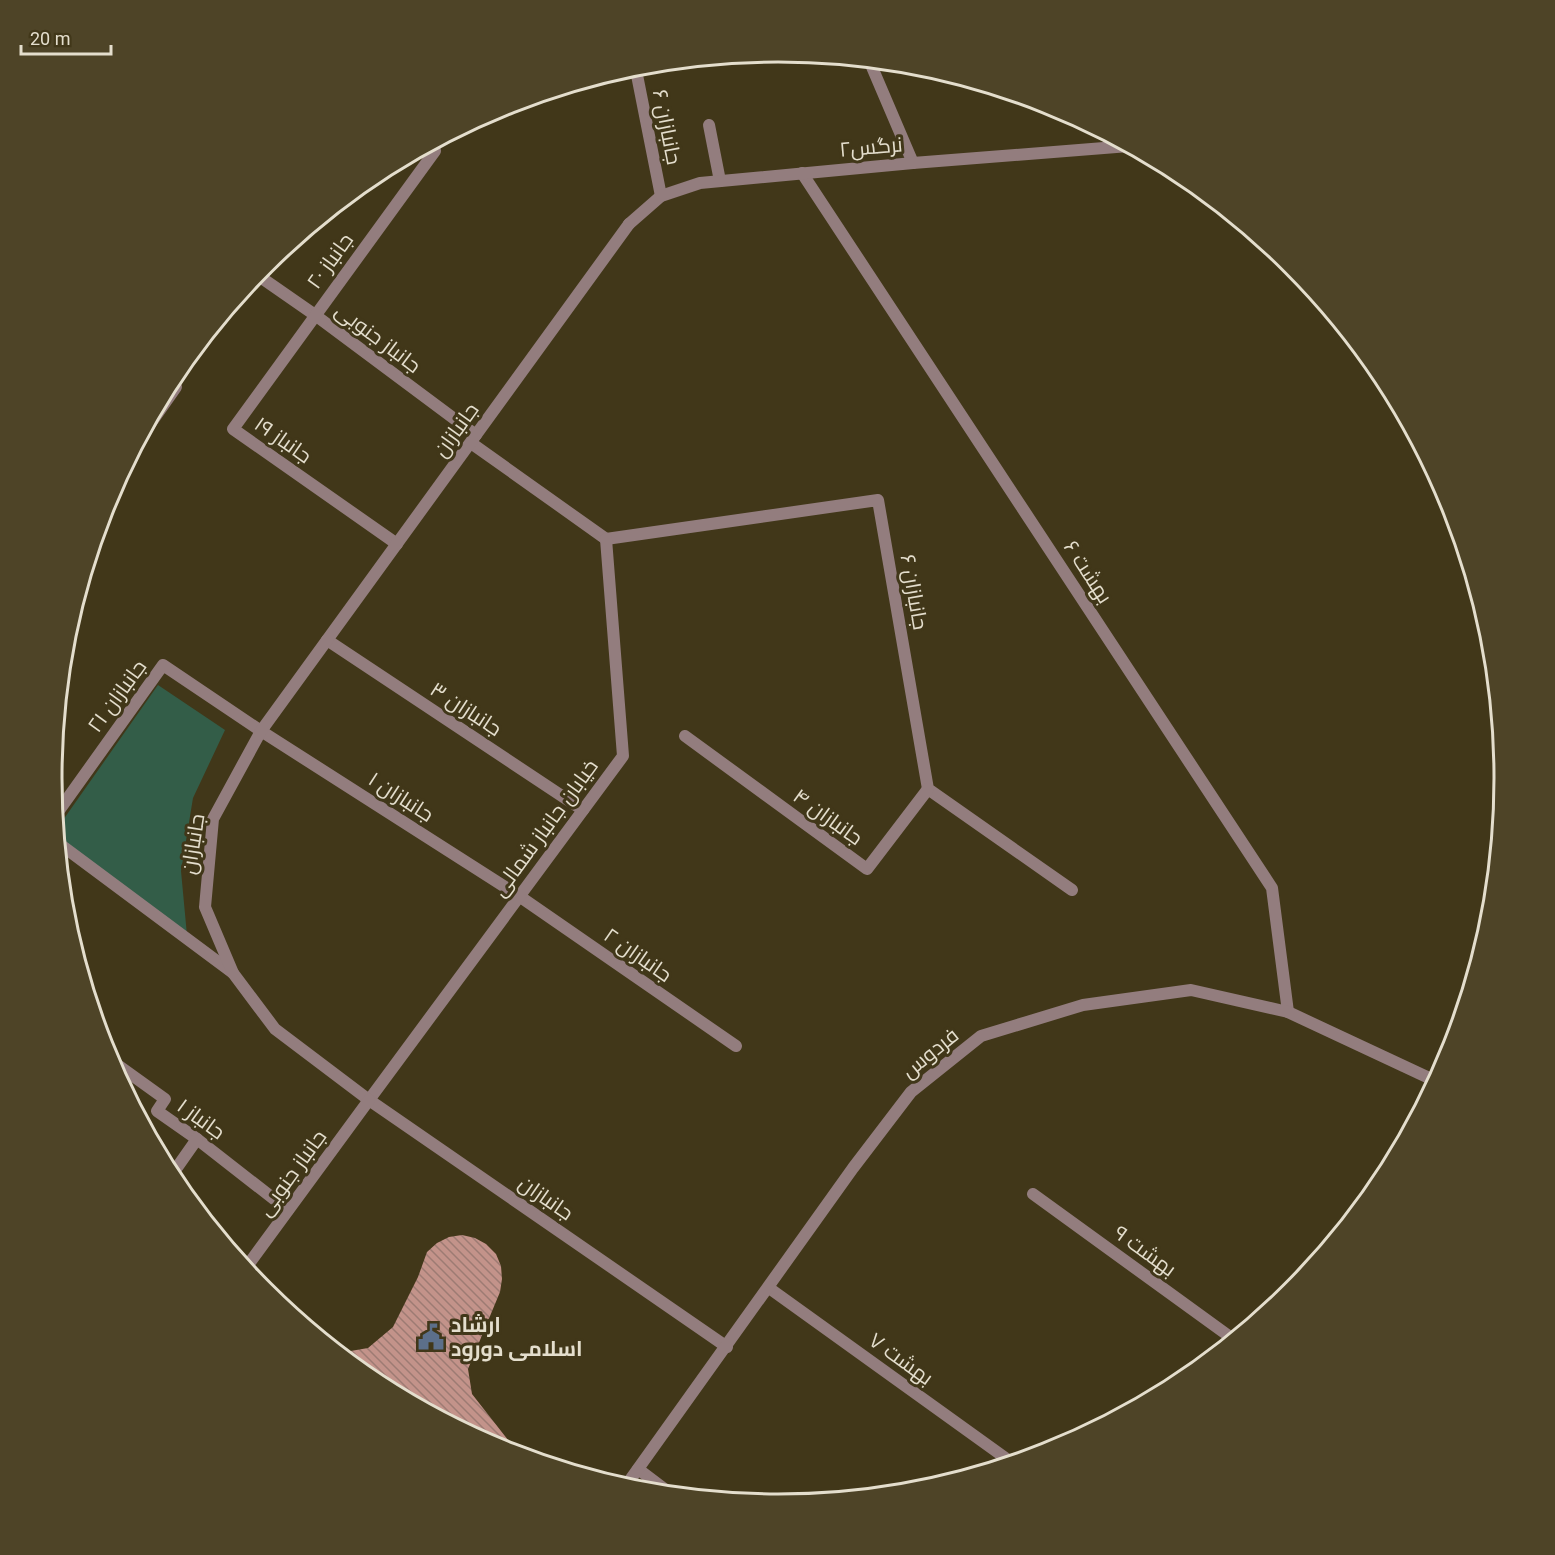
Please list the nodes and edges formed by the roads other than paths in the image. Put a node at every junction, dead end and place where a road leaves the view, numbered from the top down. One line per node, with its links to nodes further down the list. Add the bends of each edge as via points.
1 (873, 68): 6 (street)
2 (637, 75): 9 (street, جانبازان ۶)
3 (709, 125): 8 (street)
4 (1117, 147): 6 (street, نرگس۲)
5 (435, 149): 12 (street, جانباز ۲۰)
6 (913, 163): 7 (street, نرگس۲)
7 (802, 173): 8 (street, نرگس۲); 26 (street, بهشت ۶, via 1272,888)
8 (720, 181): 9 (street, نرگس۲)
9 (661, 196): 10 (street, نرگس۲)
10 (630, 224): 13 (street, جانبازان)
11 (263, 279): 12 (street, جانباز جنوبی)
12 (315, 315): 13 (street, جانباز جنوبی); 15 (street, جانباز ۱۹, via 233,429)
13 (474, 439): 14 (street, جانباز جنوبی); 15 (street, جانبازان)
14 (606, 539): 19 (street, جانبازان ۶, via 878,500); 21 (street, خیابان جانباز شمالی, via 622,756)
15 (397, 544): 16 (street, جانبازان)
16 (327, 640): 17 (street, جانبازان); 21 (street, جانبازان ۳)
17 (261, 731): 20 (street, جانبازان ۲۱, via 163,665); 24 (street, جانبازان ۱); 25 (street, جانبازان, via 213,819 205,907)
18 (685, 736): 19 (street, جانبازان ۴, via 867,870)
19 (928, 789): 23 (street)
20 (63, 805)
21 (583, 810): 24 (street, خیابان جانباز شمالی)
22 (66, 848): 25 (street)
23 (1072, 890)
24 (519, 896): 27 (street, جانبازان ۲); 30 (street, خیابان جانباز شمالی)
25 (233, 973): 30 (street, جانبازان, via 274,1029)
26 (1288, 1012): 29 (street, فردوس); 36 (street, فردوس, via 1191,990 1083,1005 981,1036 911,1092)
27 (736, 1046)
28 (124, 1069): 31 (street, جانباز ۱, via 165,1099 157,1111)
29 (1428, 1077)
30 (369, 1100): 34 (street, جانباز جنوبی); 38 (street, جانبازان)
31 (196, 1139): 32 (street); 34 (street, جانباز ۱)
32 (177, 1167)
33 (1033, 1194): 37 (street, بهشت ۹)
34 (288, 1210): 35 (street, جانباز جنوبی)
35 (250, 1262)
36 (769, 1287): 38 (street, فردوس); 39 (street, بهشت ۷)
37 (1227, 1335)
38 (727, 1347): 40 (street, فردوس)
39 (1004, 1457)
40 (638, 1469): 41 (street, فردوس); 42 (street)
41 (631, 1478)
42 (656, 1483)

